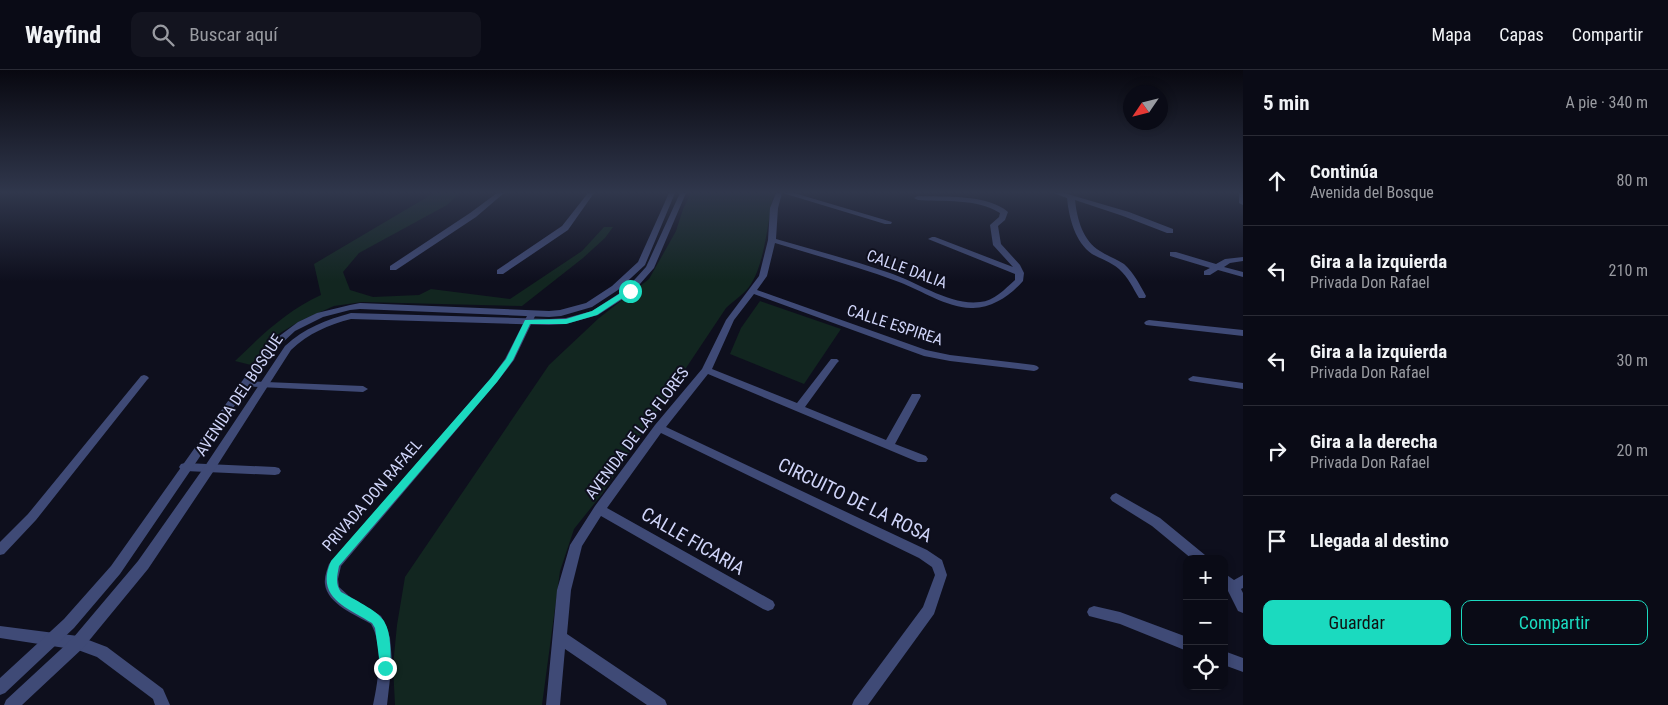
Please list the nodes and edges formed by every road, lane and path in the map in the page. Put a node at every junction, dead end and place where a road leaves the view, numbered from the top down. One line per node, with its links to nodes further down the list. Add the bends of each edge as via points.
1 (461, 223): 15 (street)
2 (569, 223): 16 (street)
3 (659, 223): 22 (street, AVENIDA DEL BOSQUE, via 642,263 616,288 588,305)
4 (670, 223): 22 (street, AVENIDA DEL BOSQUE, via 650,268 630,291 595,313 566,321)
5 (773, 223): 11 (street, AVENIDA DE LAS FLORES)
6 (997, 223): 17 (street, via 994,226 996,243)
7 (1076, 223): 21 (street, via 1091,249 1127,272)
8 (1148, 223): 9 (street)
9 (1170, 231)
10 (932, 239): 17 (street)
11 (772, 240): 17 (street, CALLE DALIA, via 903,280 970,306 982,305 1001,296 1019,281); 20 (street, AVENIDA DE LAS FLORES, via 763,276)
12 (1173, 254): 14 (street)
13 (1243, 259): 14 (street)
14 (1215, 267): 18 (street); 19 (street)
15 (393, 268)
16 (500, 272)
17 (1020, 273)
18 (1207, 273)
19 (1243, 275)
20 (752, 292): 26 (street, CALLE ESPIREA, via 924,353); 27 (street, AVENIDA DE LAS FLORES, via 730,320)
21 (1142, 296)
22 (530, 318): 30 (street, AVENIDA DEL BOSQUE, via 433,308 360,306 339,309 315,317 282,337); 31 (street, AVENIDA DEL BOSQUE, via 351,316 323,323 301,335 288,348); 60 (street, PRIVADA DON RAFAEL, via 510,360 334,564 332,589 380,625 385,668)
23 (1149, 323): 24 (street)
24 (1243, 333)
25 (834, 361): 35 (street)
26 (1034, 368)
27 (706, 370): 35 (street); 36 (street, AVENIDA DE LAS FLORES)
28 (144, 378): 44 (street, via 32,518)
29 (1193, 379): 32 (street)
30 (245, 384): 31 (street); 39 (street, AVENIDA DEL BOSQUE)
31 (264, 386): 33 (street); 40 (street, AVENIDA DEL BOSQUE)
32 (1243, 386)
33 (363, 389)
34 (916, 396): 37 (street)
35 (799, 408): 37 (street)
36 (659, 428): 43 (street, AVENIDA DE LAS FLORES); 63 (street, CIRCUITO DE LA ROSA, via 923,554 937,564 941,575 928,610)
37 (889, 445): 38 (street)
38 (922, 459)
39 (186, 467): 40 (street); 52 (street, AVENIDA DEL BOSQUE, via 129,551)
40 (209, 469): 41 (street); 54 (street, AVENIDA DEL BOSQUE, via 143,565)
41 (275, 472)
42 (1116, 498): 45 (street, via 1156,522)
43 (599, 509): 47 (street, CALLE FICARIA); 51 (street, AVENIDA DE LAS FLORES, via 576,545 564,590)
44 (0, 550)
45 (1196, 555)
46 (1234, 582): 48 (street)
47 (768, 605)
48 (1243, 608)
49 (1094, 612): 53 (street, via 1120,618)
50 (0, 632): 52 (street)
51 (560, 637): 61 (street, AVENIDA DE LAS FLORES); 62 (street)
52 (56, 639): 54 (street); 57 (street, AVENIDA DEL BOSQUE)
53 (1183, 642)
54 (78, 643): 58 (street, AVENIDA DEL BOSQUE); 59 (street, via 102,652 158,694)
55 (1228, 659): 56 (street)
56 (1243, 665)
57 (0, 688)
58 (11, 705)
59 (163, 705)
60 (380, 705)
61 (553, 705)
62 (660, 705)
63 (860, 705)

